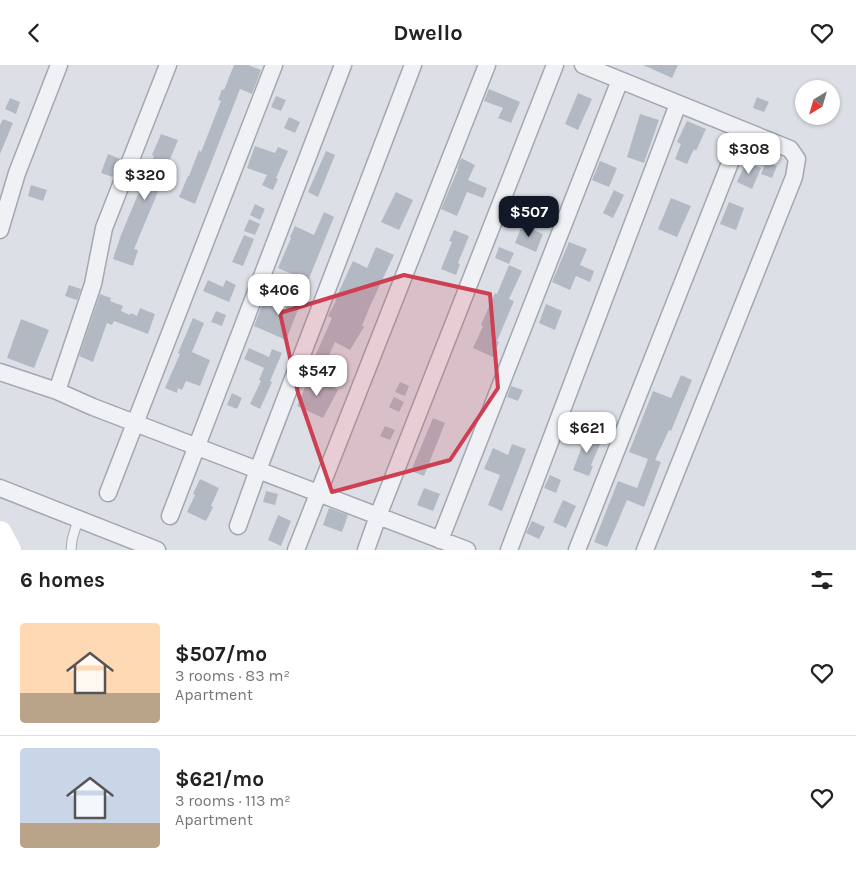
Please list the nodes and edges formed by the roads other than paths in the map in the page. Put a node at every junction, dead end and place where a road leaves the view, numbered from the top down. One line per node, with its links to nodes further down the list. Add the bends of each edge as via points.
1 (59, 65): 12 (street, via 17,173)
2 (168, 65): 14 (street, via 104,228 93,284)
3 (274, 65): 15 (street)
4 (343, 65): 16 (street)
5 (414, 65): 17 (street)
6 (487, 65): 20 (street)
7 (555, 65): 22 (street)
8 (583, 65): 9 (street)
9 (620, 80): 10 (street); 26 (street)
10 (678, 104): 11 (street); 33 (street)
11 (743, 130): 34 (street); 35 (street, via 790,149 797,159 794,177)
12 (0, 230)
13 (0, 372): 14 (street)
14 (57, 391): 15 (street)
15 (136, 423): 16 (street); 19 (street)
16 (197, 446): 17 (street); 21 (street)
17 (258, 470): 20 (street); 24 (street)
18 (0, 488): 23 (street)
19 (108, 493)
20 (319, 493): 22 (street); 30 (street)
21 (170, 516)
22 (378, 516): 26 (street); 31 (street)
23 (78, 519): 28 (lane); 29 (street)
24 (238, 526)
25 (0, 533): 27 (street)
26 (440, 539): 32 (street)
27 (9, 550)
28 (71, 550)
29 (157, 550)
30 (296, 550)
31 (366, 550)
32 (468, 550)
33 (509, 550)
34 (577, 550)
35 (645, 550)

